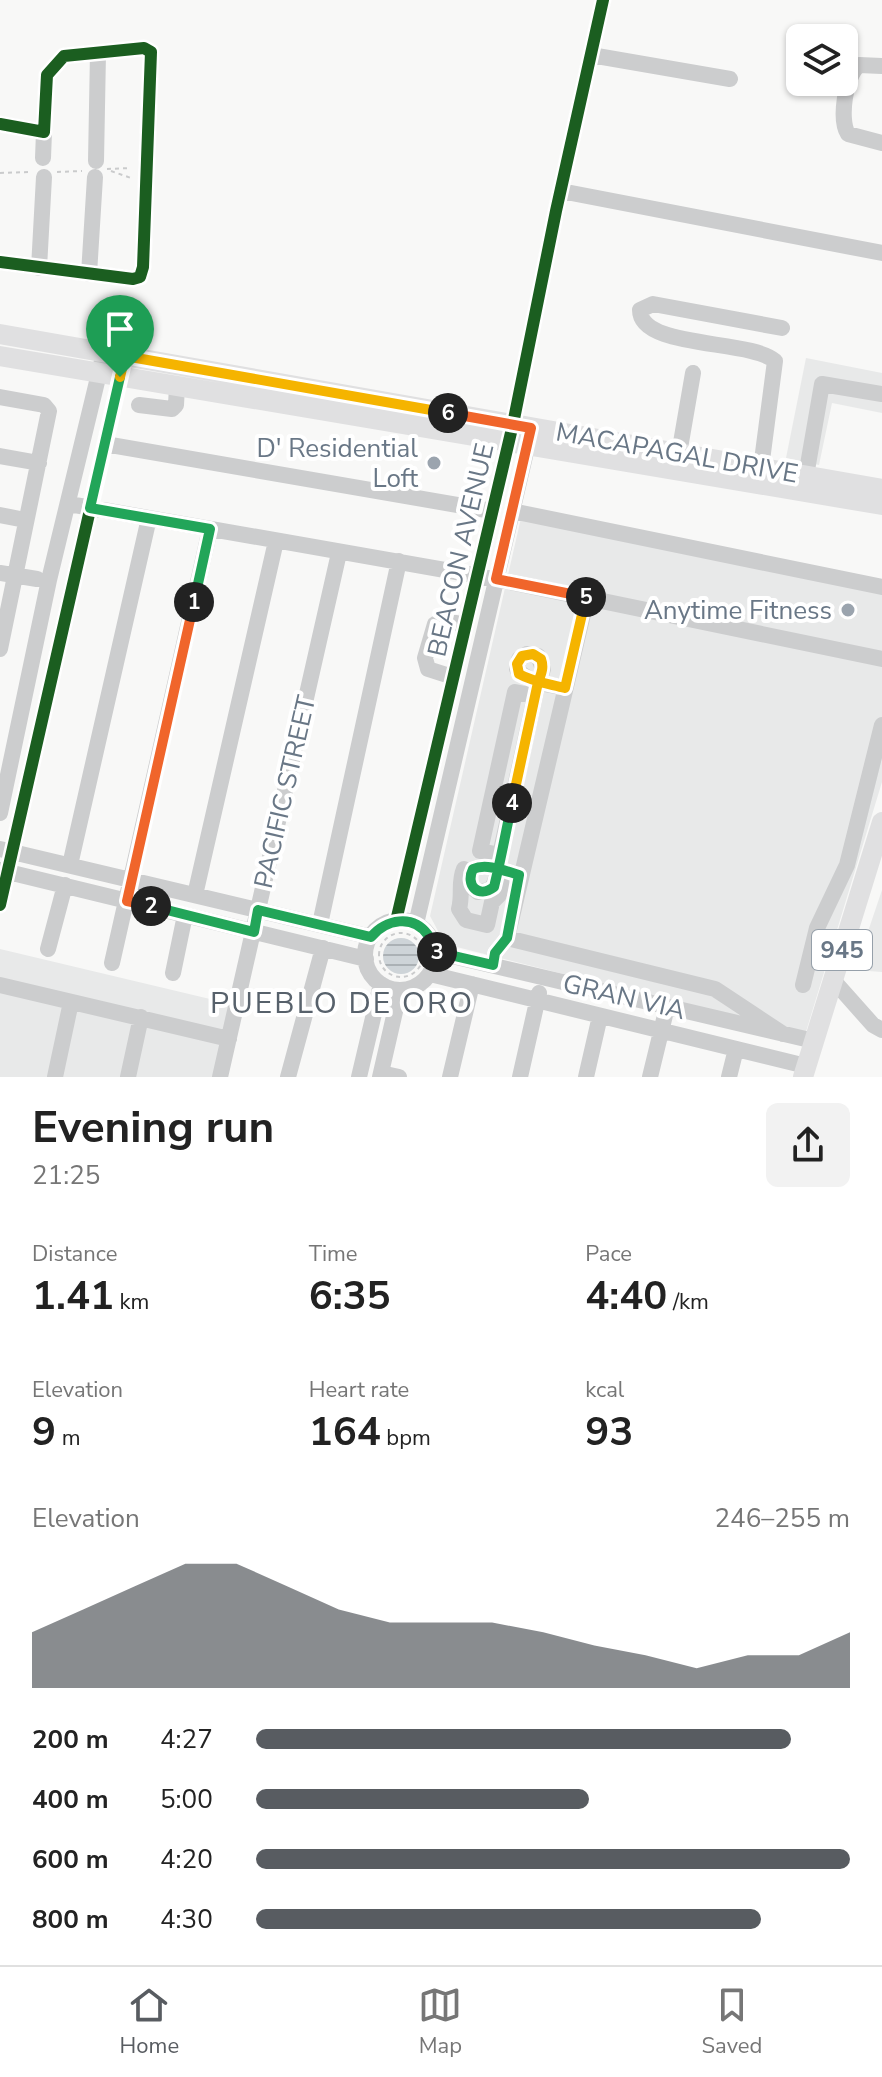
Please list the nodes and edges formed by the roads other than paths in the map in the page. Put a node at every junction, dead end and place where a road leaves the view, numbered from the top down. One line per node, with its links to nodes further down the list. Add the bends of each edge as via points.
1 (603, 0): 3 (street, BEACON AVENUE)
2 (98, 53): 7 (street, via 64,56 52,68); 13 (street); 13 (street, via 144,48 151,52 148,174 140,277)
3 (591, 55): 5 (street); 9 (street, BEACON AVENUE)
4 (882, 66): 8 (street, via 859,65 853,70 843,126 848,134)
5 (730, 79)
6 (0, 124): 7 (street)
7 (44, 132): 12 (street)
8 (882, 143)
9 (561, 191): 10 (street); 26 (street, BEACON AVENUE)
10 (882, 253)
11 (0, 262): 12 (street)
12 (39, 268): 13 (street)
13 (89, 274)
14 (782, 328): 31 (street, via 662,305 640,310 642,322 651,329 761,353 775,361)
15 (0, 334): 16 (main road, MACAPAGAL DRIVE)
16 (104, 352): 18 (main road, MACAPAGAL DRIVE); 20 (street)
17 (0, 356): 20 (main road, MACAPAGAL DRIVE)
18 (125, 356): 21 (street); 26 (main road, MACAPAGAL DRIVE)
19 (693, 373): 28 (street)
20 (99, 374): 21 (main road, MACAPAGAL DRIVE); 34 (street)
21 (120, 377): 22 (main road, MACAPAGAL DRIVE); 27 (street)
22 (177, 386): 25 (street, via 172,409); 26 (main road, MACAPAGAL DRIVE)
23 (882, 394): 32 (street, via 822,384)
24 (0, 397): 30 (street, via 47,407)
25 (139, 405)
26 (520, 434): 28 (main road, MACAPAGAL DRIVE); 35 (main road, MACAPAGAL DRIVE); 37 (street, BEACON AVENUE); 38 (street, BEACON AVENUE)
27 (105, 444): 36 (street); 37 (street)
28 (679, 454): 31 (main road, MACAPAGAL DRIVE)
29 (0, 456): 30 (street)
30 (39, 463): 41 (street)
31 (761, 468): 32 (main road, MACAPAGAL DRIVE)
32 (806, 476): 33 (main road, MACAPAGAL DRIVE)
33 (882, 489)
34 (69, 504): 36 (street); 56 (street)
35 (882, 505)
36 (90, 508): 40 (street); 57 (street)
37 (492, 511): 47 (street, BEACON AVENUE)
38 (512, 511): 49 (street, BEACON AVENUE); 50 (street)
39 (0, 515): 41 (street)
40 (149, 518): 42 (street); 68 (street)
41 (25, 520): 46 (street)
42 (210, 529): 43 (street); 72 (street)
43 (276, 541): 44 (street); 74 (street)
44 (339, 553): 45 (street); 77 (street, PACIFIC STREET)
45 (399, 561): 47 (street); 80 (street)
46 (7, 574): 48 (street); 52 (street)
47 (477, 575): 49 (street); 53 (street, BEACON AVENUE)
48 (37, 579)
49 (496, 579): 51 (street); 81 (street, BEACON AVENUE)
50 (882, 587)
51 (587, 597): 55 (street); 59 (street)
52 (2, 625): 54 (street)
53 (464, 625): 58 (street, BEACON AVENUE); 58 (street, via 444,620 435,624 425,658 428,669)
54 (0, 649)
55 (882, 659)
56 (29, 672): 57 (street); 63 (street)
57 (51, 676): 65 (street)
58 (453, 677): 79 (street, BEACON AVENUE)
59 (565, 688): 60 (street, via 550,684 536,681 529,680 519,674 517,664 527,654 538,656 543,664 543,669 539,678 537,687); 71 (street)
60 (535, 696): 66 (street, via 515,692); 67 (street)
61 (882, 725): 62 (street)
62 (878, 755): 69 (street)
63 (0, 813)
64 (882, 822): 69 (main road, 945)
65 (7, 850): 68 (street); 70 (street)
66 (480, 851): 67 (street); 67 (street, via 463,870 459,909 466,920 487,925 503,877)
67 (500, 855): 71 (street, via 498,866 496,878 494,887 486,892 474,889 470,878 478,867 483,866 491,868 505,871)
68 (70, 865): 72 (street)
69 (857, 868): 94 (main road, 945); 98 (street, via 817,928)
70 (4, 871): 73 (street); 76 (street)
71 (519, 875): 84 (street)
72 (132, 880): 74 (street); 75 (street)
73 (65, 885): 75 (street); 86 (street)
74 (195, 895): 77 (street)
75 (127, 901): 78 (street); 89 (street)
76 (0, 905)
77 (258, 910): 80 (street); 82 (street, PACIFIC STREET)
78 (185, 915): 82 (street); 91 (street)
79 (396, 921): 81 (street); 83 (street)
80 (320, 924): 83 (street)
81 (416, 924): 87 (street, via 429,936)
82 (254, 932): 85 (street); 108 (street, PACIFIC STREET)
83 (371, 937): 88 (street)
84 (507, 938): 90 (street); 107 (street, via 715,989)
85 (323, 948): 88 (street); 116 (street)
86 (48, 949)
87 (435, 952): 90 (street, GRAN VIA); 92 (street)
88 (374, 962): 95 (street, via 371,973)
89 (112, 963)
90 (493, 965): 93 (street, GRAN VIA)
91 (173, 973)
92 (430, 974): 96 (street, GRAN VIA); 99 (street, via 417,986)
93 (543, 977): 100 (street); 102 (street, GRAN VIA)
94 (833, 980): 106 (street); 109 (main road, 945)
95 (381, 984): 99 (street); 117 (street)
96 (472, 984): 100 (street, GRAN VIA); 119 (street)
97 (0, 985): 101 (street)
98 (803, 985)
99 (400, 990): 112 (street)
100 (538, 1000): 103 (street, GRAN VIA); 120 (street)
101 (71, 1002): 104 (street); 113 (street)
102 (667, 1007): 105 (street); 107 (street, GRAN VIA)
103 (600, 1016): 105 (street, GRAN VIA); 121 (street)
104 (141, 1017): 108 (street); 114 (street)
105 (661, 1030): 110 (street, GRAN VIA); 122 (street)
106 (882, 1030)
107 (783, 1034): 109 (street, GRAN VIA)
108 (229, 1039): 115 (street, PACIFIC STREET)
109 (814, 1041): 111 (main road, 945)
110 (736, 1049): 111 (street, GRAN VIA); 123 (street)
111 (804, 1071)
112 (381, 1075): 118 (street)
113 (55, 1077)
114 (128, 1077)
115 (220, 1077)
116 (288, 1077)
117 (359, 1077)
118 (399, 1077)
119 (450, 1077)
120 (520, 1077)
121 (586, 1077)
122 (650, 1077)
123 (729, 1077)

